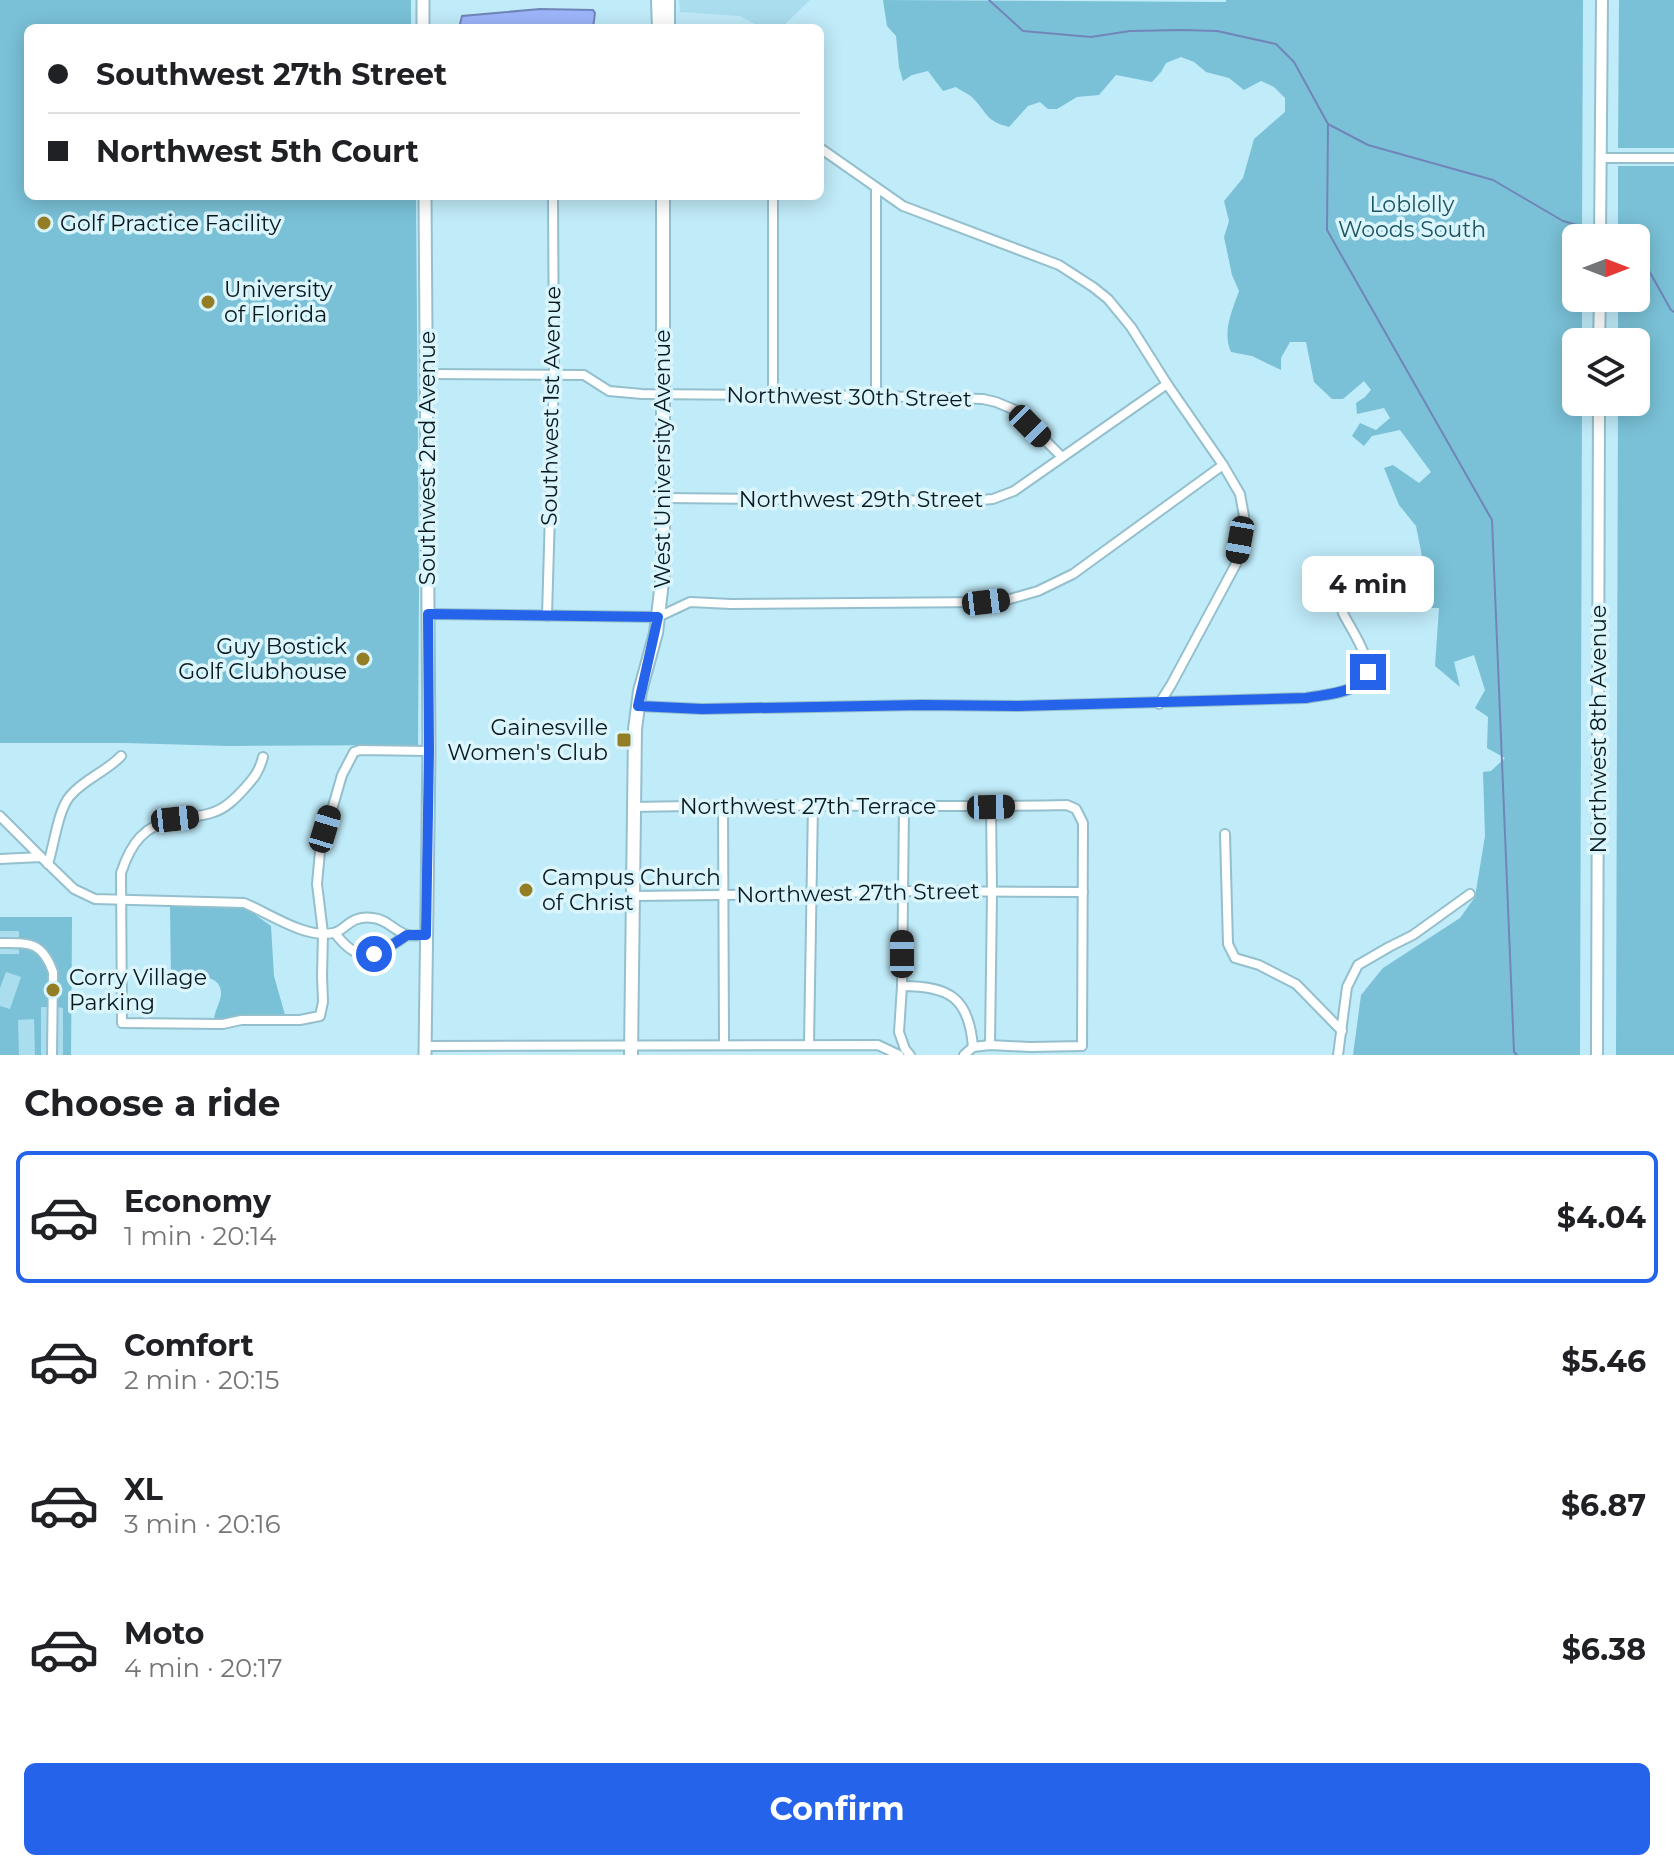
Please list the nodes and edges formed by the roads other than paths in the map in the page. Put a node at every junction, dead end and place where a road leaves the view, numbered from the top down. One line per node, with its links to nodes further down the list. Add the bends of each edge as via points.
1 (423, 0): 5 (main road)
2 (658, 0): 6 (main road)
3 (668, 0): 7 (main road)
4 (1602, 0): 9 (street)
5 (423, 24)
6 (659, 24)
7 (668, 24)
8 (824, 151): 11 (street)
9 (1600, 158): 10 (street); 16 (street)
10 (1674, 158)
11 (876, 189): 19 (street, via 903,206 1059,265 1093,287 1131,327); 22 (street)
12 (425, 200): 17 (main road, Southwest 2nd Avenue)
13 (553, 200): 18 (street, Southwest 1st Avenue)
14 (663, 200): 20 (main road, West University Avenue)
15 (773, 200): 21 (street)
16 (1600, 224)
17 (427, 374): 18 (street, Northwest 30th Street); 28 (main road, Southwest 2nd Avenue)
18 (554, 374): 20 (street, Northwest 30th Street, via 584,375 609,391); 29 (street, Southwest 1st Avenue)
19 (1167, 384): 24 (street, Northwest 29th Street); 25 (street)
20 (663, 394): 21 (street, Northwest 30th Street); 26 (main road, West University Avenue)
21 (773, 396): 22 (street, Northwest 30th Street)
22 (876, 396): 24 (street, Northwest 30th Street, via 996,402 1015,410)
23 (1599, 416): 73 (street, Northwest 8th Avenue)
24 (1062, 457): 26 (street, Northwest 29th Street, via 1014,491 993,499)
25 (1223, 465): 30 (street, via 1073,574 1010,599 690,602); 31 (street, via 1240,494 1244,516 1236,564)
26 (664, 498): 30 (main road, West University Avenue)
27 (1341, 594): 31 (street, via 1341,609 1368,672 1357,686 1306,698)
28 (428, 614): 29 (street); 33 (main road, Southwest 2nd Avenue)
29 (547, 616): 30 (street)
30 (658, 617): 32 (main road, West University Avenue)
31 (1159, 704): 32 (street)
32 (638, 706): 39 (main road, West University Avenue)
33 (429, 751): 53 (street, via 354,753 342,775 320,851 317,884); 56 (main road, Southwest 2nd Avenue)
34 (121, 756): 44 (street, via 68,798)
35 (263, 757): 52 (street, via 250,783 220,810 175,819 136,840 121,873)
36 (813, 804): 37 (street, Northwest 27th Terrace); 38 (street, Northwest 27th Terrace); 48 (street)
37 (723, 805): 39 (street, Northwest 27th Terrace); 50 (street)
38 (904, 806): 40 (street, Northwest 27th Terrace); 45 (street)
39 (634, 807): 51 (main road, West University Avenue)
40 (991, 807): 46 (street); 47 (street, Northwest 27th Terrace, via 1076,809 1083,823)
41 (0, 816): 44 (street)
42 (1225, 834): 59 (street, via 1228,944 1235,958 1296,984)
43 (0, 859): 44 (street)
44 (44, 860): 52 (street, via 74,889 95,899)
45 (902, 891): 46 (street, Northwest 27th Street); 48 (street, Northwest 27th Street); 58 (street)
46 (992, 892): 47 (street, Northwest 27th Street); 63 (street)
47 (1083, 892): 63 (street, via 1082,1046)
48 (811, 894): 50 (street, Northwest 27th Street); 61 (street)
49 (1470, 894): 59 (street, via 1413,935 1358,965 1347,987)
50 (723, 895): 51 (street, Northwest 27th Street); 62 (street)
51 (633, 896): 66 (main road, West University Avenue)
52 (122, 899): 53 (street, via 244,903 291,926); 53 (street, via 122,1023 223,1024 320,1016)
53 (323, 933): 54 (street)
54 (335, 933): 55 (street, via 370,918); 55 (street, via 358,954 383,950)
55 (407, 935): 56 (street)
56 (426, 935): 67 (main road, Southwest 2nd Avenue)
57 (0, 943): 68 (street, via 34,945 50,964)
58 (902, 986): 60 (street); 64 (street, via 929,987 955,998 969,1019)
59 (1342, 1031): 72 (street)
60 (899, 1032): 65 (street); 70 (street)
61 (809, 1044): 62 (street); 65 (street)
62 (724, 1045): 66 (street)
63 (990, 1045): 64 (street)
64 (973, 1047): 71 (street)
65 (887, 1048): 69 (street)
66 (631, 1050): 67 (street)
67 (425, 1051)
68 (52, 1055)
69 (899, 1055)
70 (910, 1055)
71 (964, 1055)
72 (1338, 1055)
73 (1597, 1055)

